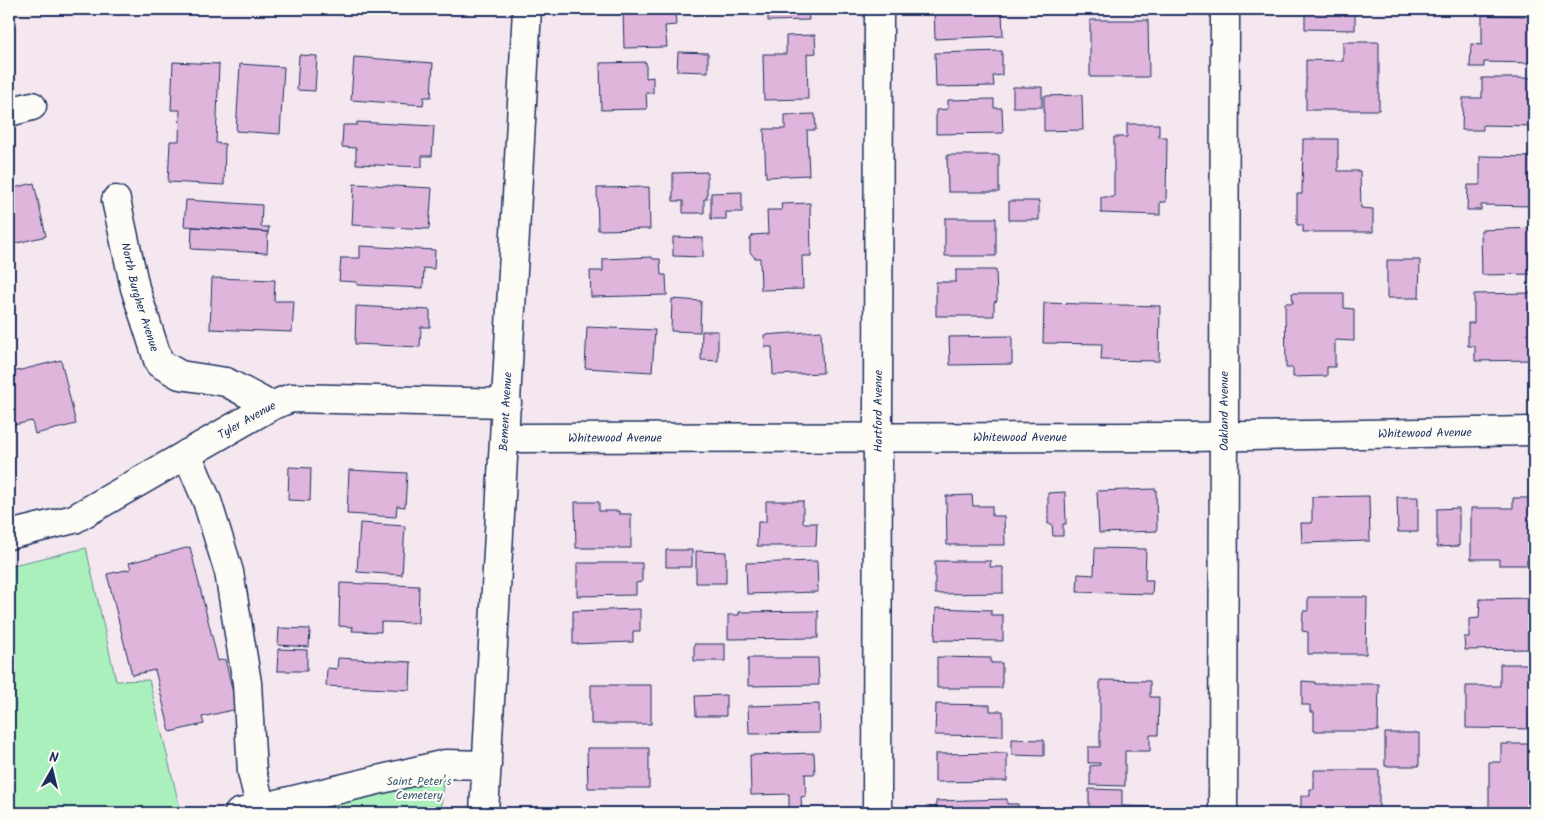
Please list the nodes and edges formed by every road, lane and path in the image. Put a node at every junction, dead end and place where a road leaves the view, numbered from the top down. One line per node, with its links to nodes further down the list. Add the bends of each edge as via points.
1 (528, 9): 5 (street, Bement Avenue)
2 (879, 9): 10 (street, Hartford Avenue)
3 (1225, 9): 8 (street, Oakland Avenue)
4 (116, 200): 6 (street, North Burgher Avenue, via 136,288 159,363 180,375 226,382)
5 (507, 403): 6 (street, Tyler Avenue, via 291,398); 9 (street, Bement Avenue)
6 (271, 406): 11 (street, Tyler Avenue)
7 (1534, 431): 8 (street, Whitewood Avenue)
8 (1223, 436): 10 (street, Whitewood Avenue); 17 (street, Oakland Avenue)
9 (505, 438): 10 (street, Whitewood Avenue); 13 (street, Bement Avenue)
10 (877, 438): 16 (street, Hartford Avenue)
11 (187, 454): 12 (street, Tyler Avenue, via 74,519); 14 (street, via 207,501 229,572 247,683 252,772)
12 (9, 534)
13 (487, 765): 14 (street, via 445,764); 15 (street, Bement Avenue)
14 (250, 811)
15 (484, 813)
16 (877, 813)
17 (1223, 813)

